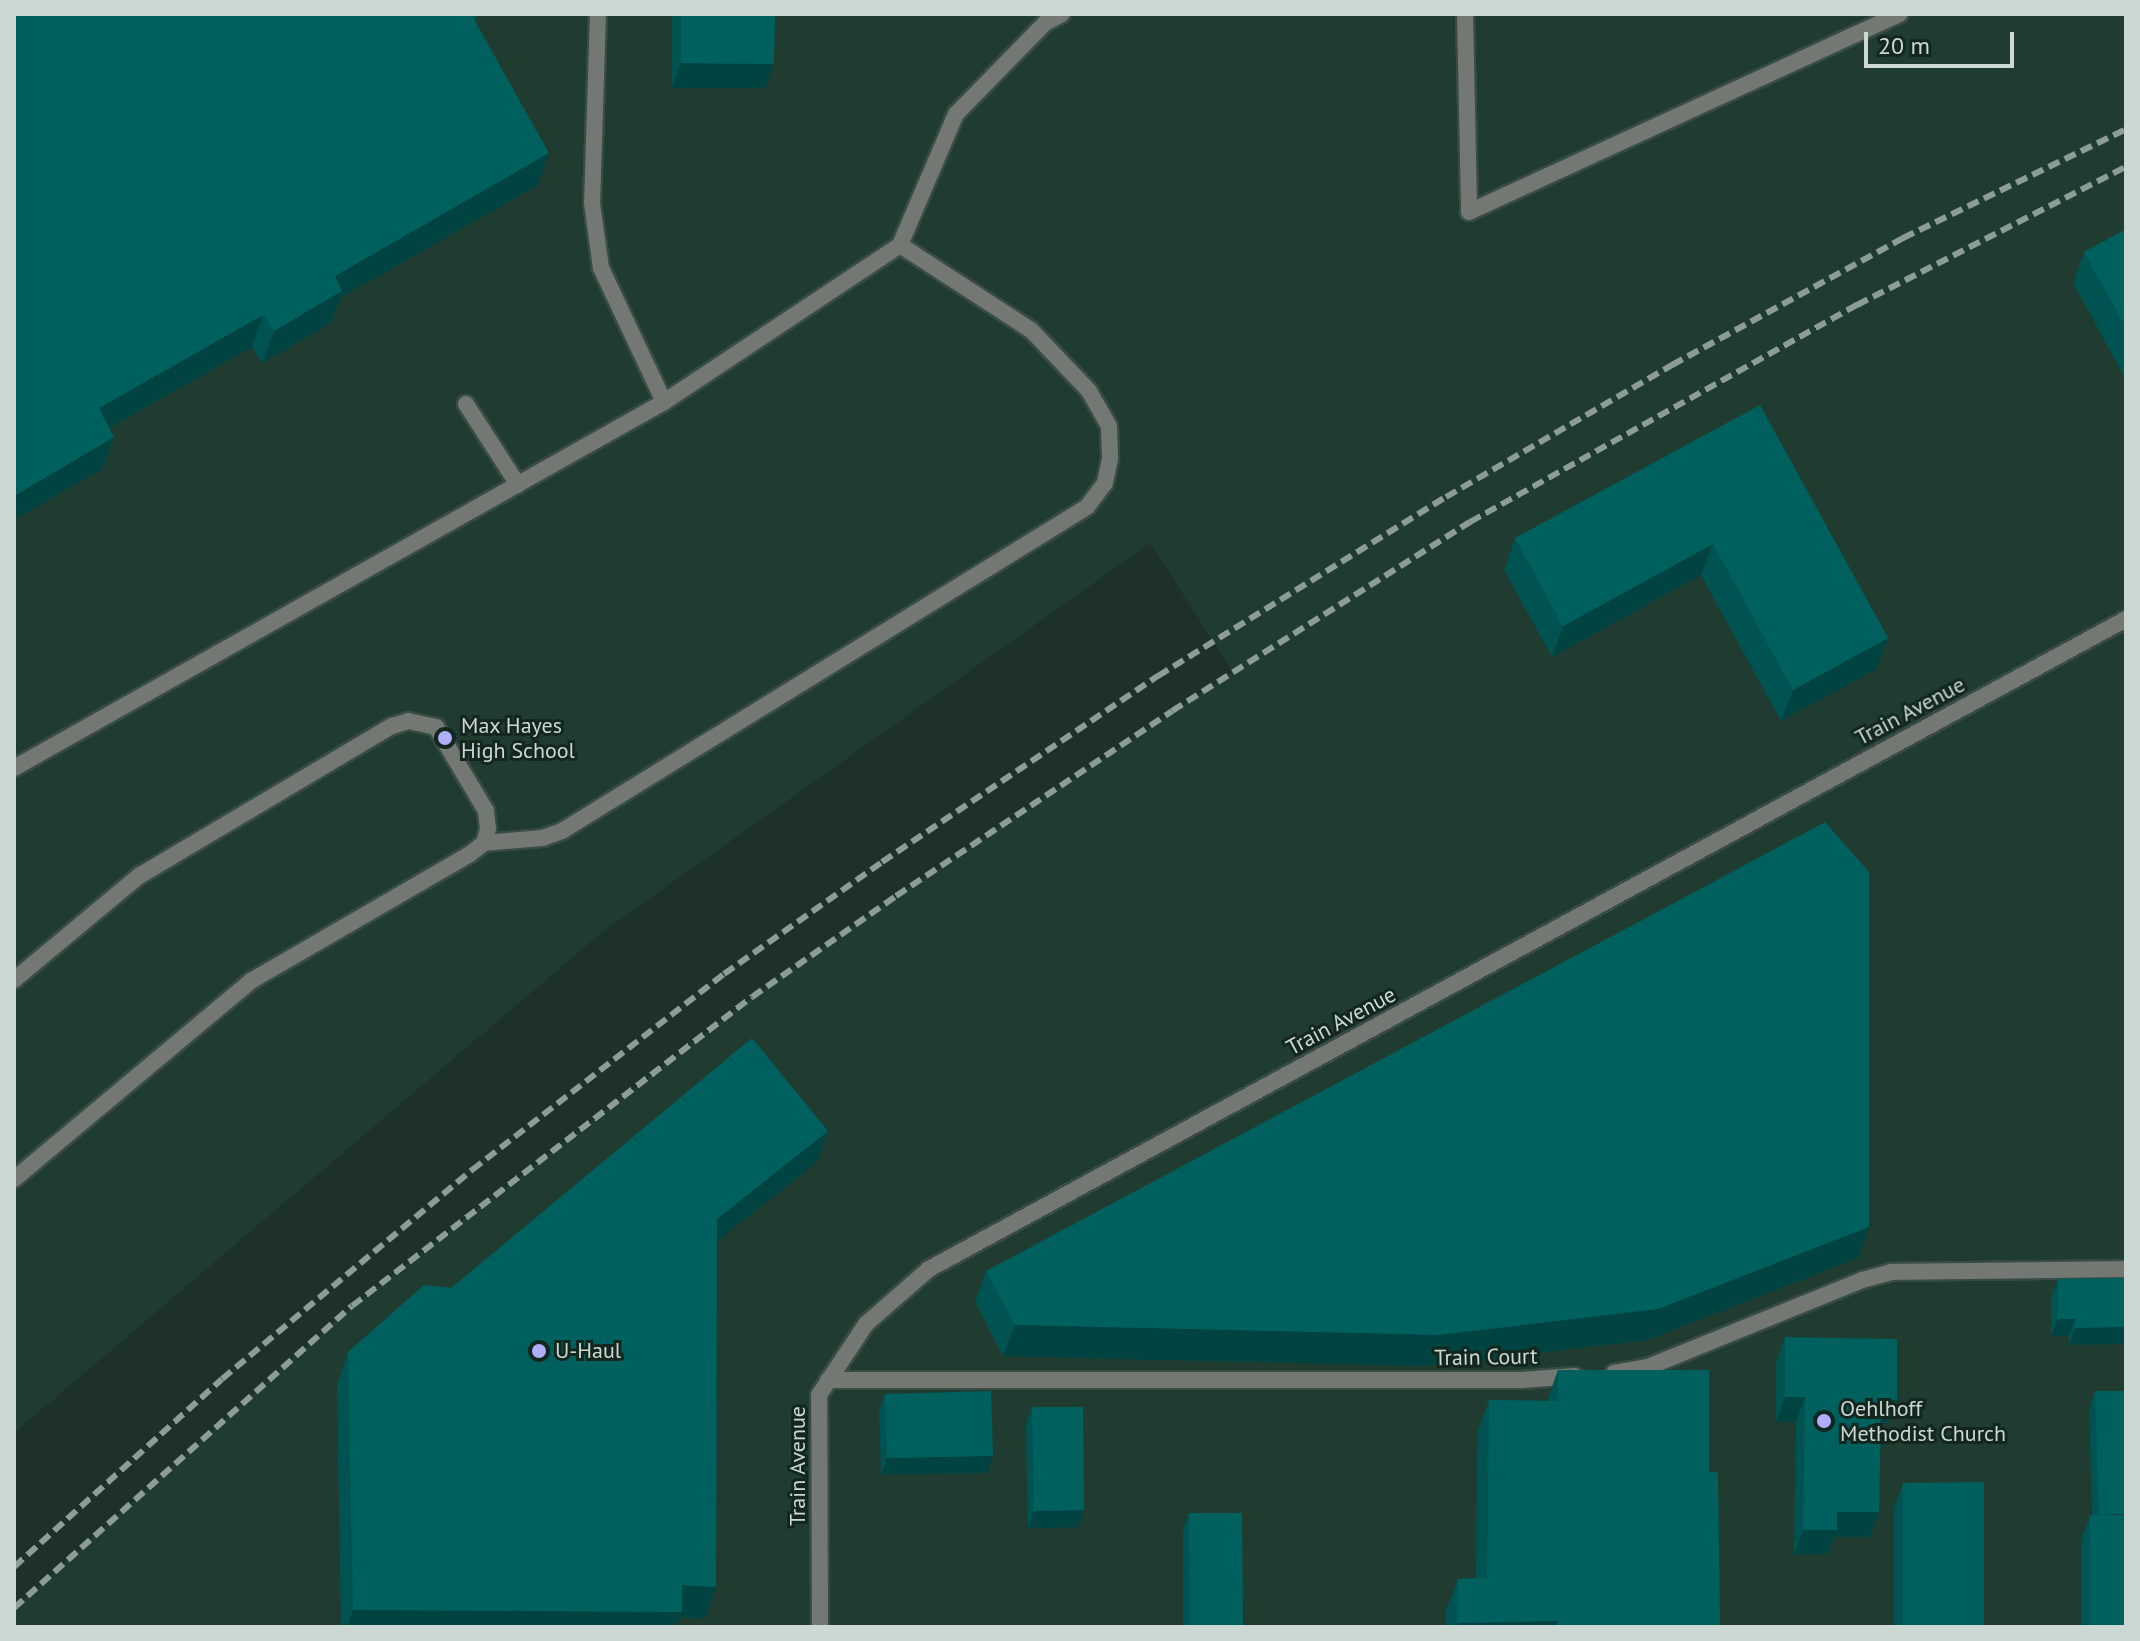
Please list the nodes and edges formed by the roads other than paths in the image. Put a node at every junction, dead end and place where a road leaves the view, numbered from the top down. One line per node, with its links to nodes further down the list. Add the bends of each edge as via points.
1 (598, 14): 7 (street, via 592,203 601,268)
2 (1062, 14): 5 (street)
3 (1465, 14): 4 (street, via 1469,212)
4 (1900, 14)
5 (1045, 18): 6 (street, via 956,114)
6 (900, 245): 7 (street); 12 (street, via 1031,330 1089,391 1109,426 1105,483 1087,507 562,831 543,838)
7 (664, 402): 9 (street)
8 (466, 404): 9 (street)
9 (518, 485): 11 (street)
10 (2126, 619): 16 (street, Train Avenue, via 929,1269 866,1324)
11 (14, 768)
12 (484, 843): 13 (street, via 486,811 436,727 408,721 139,876); 14 (street, via 251,981)
13 (14, 980)
14 (14, 1179)
15 (2126, 1269): 16 (street, Train Court, via 1891,1272 1648,1367 1613,1374 1521,1380)
16 (828, 1380): 17 (street, Train Avenue, via 819,1395)
17 (820, 1627)

